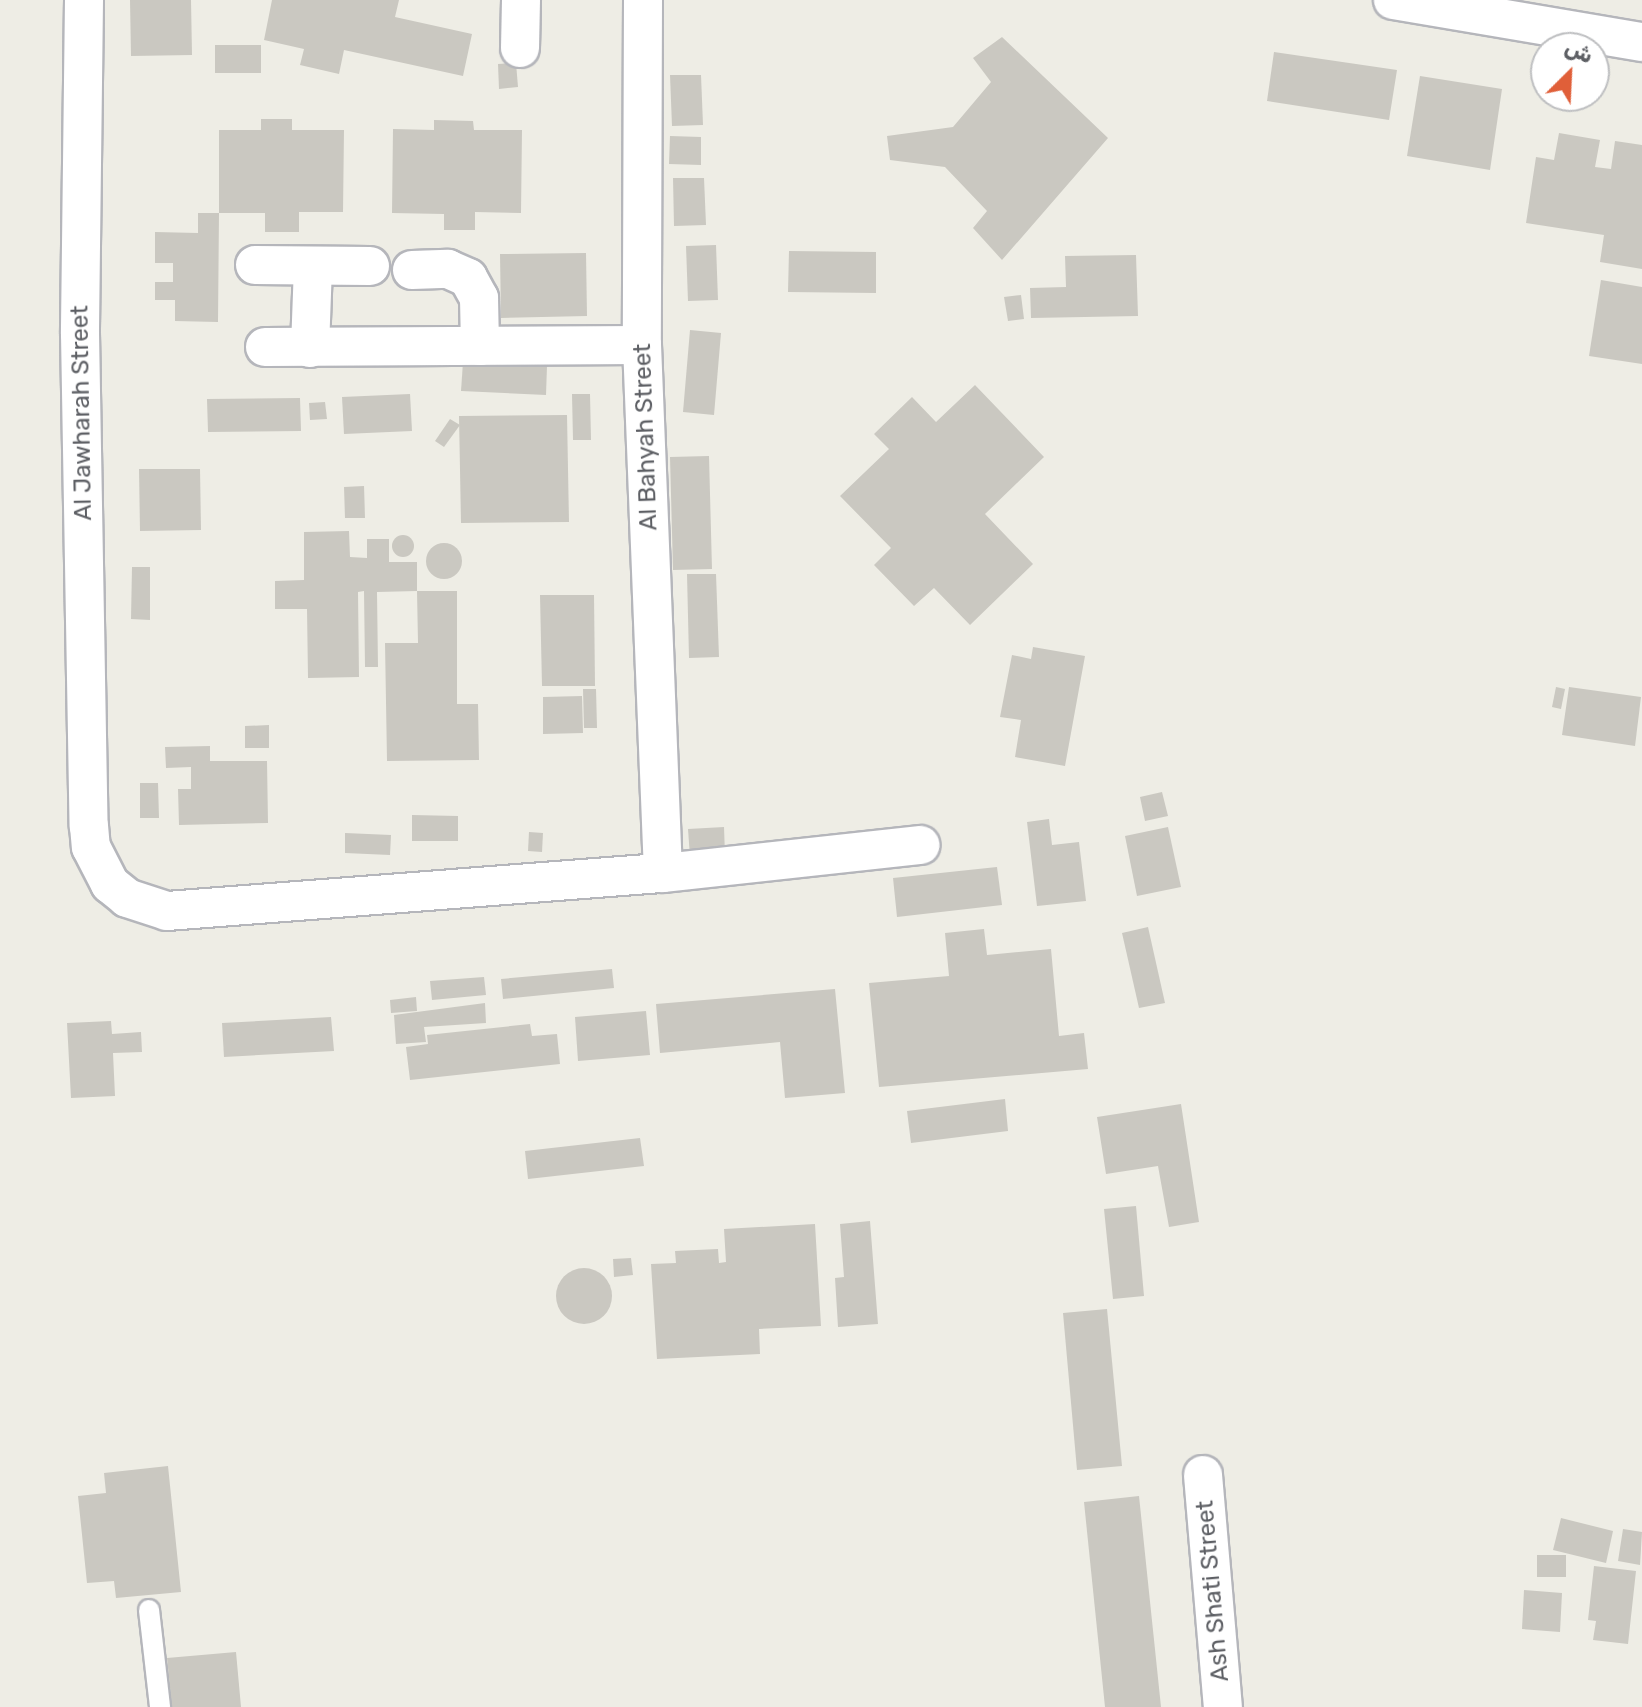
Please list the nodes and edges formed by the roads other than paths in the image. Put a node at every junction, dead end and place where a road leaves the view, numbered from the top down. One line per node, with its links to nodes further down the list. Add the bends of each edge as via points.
1 (84, 0): 16 (street, Al Jawharah Street, via 80,334 89,826 94,857 110,884 146,907 167,911)
2 (521, 0): 6 (street)
3 (643, 0): 11 (street, Al Bahyah Street)
4 (1393, 0): 5 (street)
5 (1642, 42)
6 (520, 48)
7 (255, 265): 8 (street)
8 (313, 266): 9 (street); 14 (street)
9 (370, 266)
10 (412, 270): 12 (street, via 448,269 468,278 479,298)
11 (642, 345): 12 (street); 16 (street, Al Bahyah Street)
12 (480, 346): 14 (street)
13 (265, 347): 14 (street)
14 (310, 348)
15 (920, 845): 16 (street, Al Jawharah Street)
16 (663, 873)
17 (1203, 1475): 20 (street, Ash Shati Street)
18 (149, 1610): 19 (lane)
19 (160, 1707)
20 (1223, 1707)

